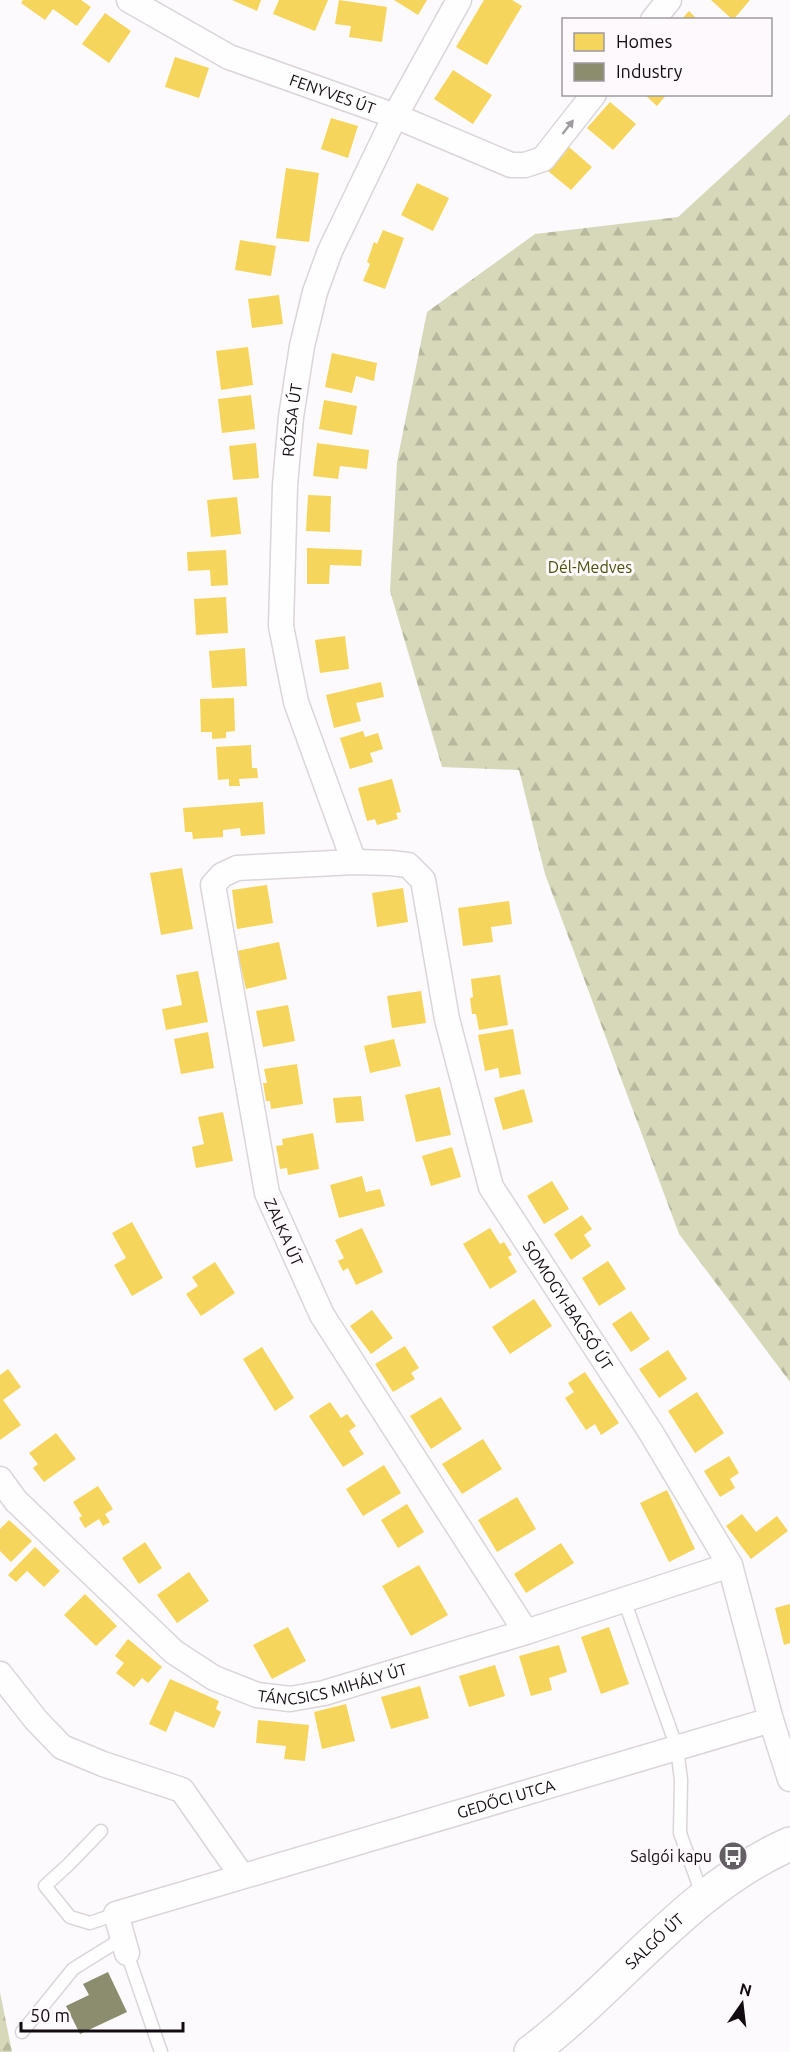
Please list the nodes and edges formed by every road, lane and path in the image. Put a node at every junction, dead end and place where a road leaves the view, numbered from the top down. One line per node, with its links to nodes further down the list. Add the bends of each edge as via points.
1 (129, 0): 6 (street, FENYVES ÚT, via 229,57)
2 (459, 0): 6 (street, RÓZSA ÚT)
3 (669, 0): 4 (street)
4 (655, 18)
5 (592, 96): 6 (street, FENYVES ÚT, one-way to 5, via 511,165 525,165 543,159)
6 (395, 116): 7 (street, RÓZSA ÚT, via 330,251 315,292 300,358 285,485 281,626 296,702)
7 (354, 862): 9 (street, SOMOGYI-BACSÓ ÚT, via 408,865 423,880 447,1019 491,1188 650,1431); 11 (street, ZALKA ÚT, via 237,868 222,874 213,885 267,1193 322,1315)
8 (0, 1479): 11 (street, TÁNCSICS MIHÁLY ÚT, via 16,1501 174,1652 214,1678 257,1695 290,1699 324,1693)
9 (730, 1565): 10 (street, TÁNCSICS MIHÁLY ÚT); 13 (street, SOMOGYI-BACSÓ ÚT)
10 (624, 1600): 11 (street, TÁNCSICS MIHÁLY ÚT); 14 (lane)
11 (526, 1632)
12 (0, 1674): 18 (street, via 62,1747 182,1790)
13 (771, 1720): 14 (street, GEDŐCI UTCA); 15 (street, SOMOGYI-BACSÓ ÚT)
14 (677, 1748): 18 (street, GEDŐCI UTCA); 19 (lane, via 680,1833)
15 (790, 1779)
16 (101, 1831): 20 (lane, via 45,1886 70,1917 90,1923)
17 (790, 1844): 19 (main road, SALGÓ ÚT, via 761,1857)
18 (242, 1876): 20 (street, GEDŐCI UTCA)
19 (703, 1898): 24 (main road, SALGÓ ÚT)
20 (116, 1914): 21 (street)
21 (125, 1946): 22 (lane, via 73,1969); 23 (lane)
22 (22, 2032)
23 (161, 2052)
24 (531, 2052)

